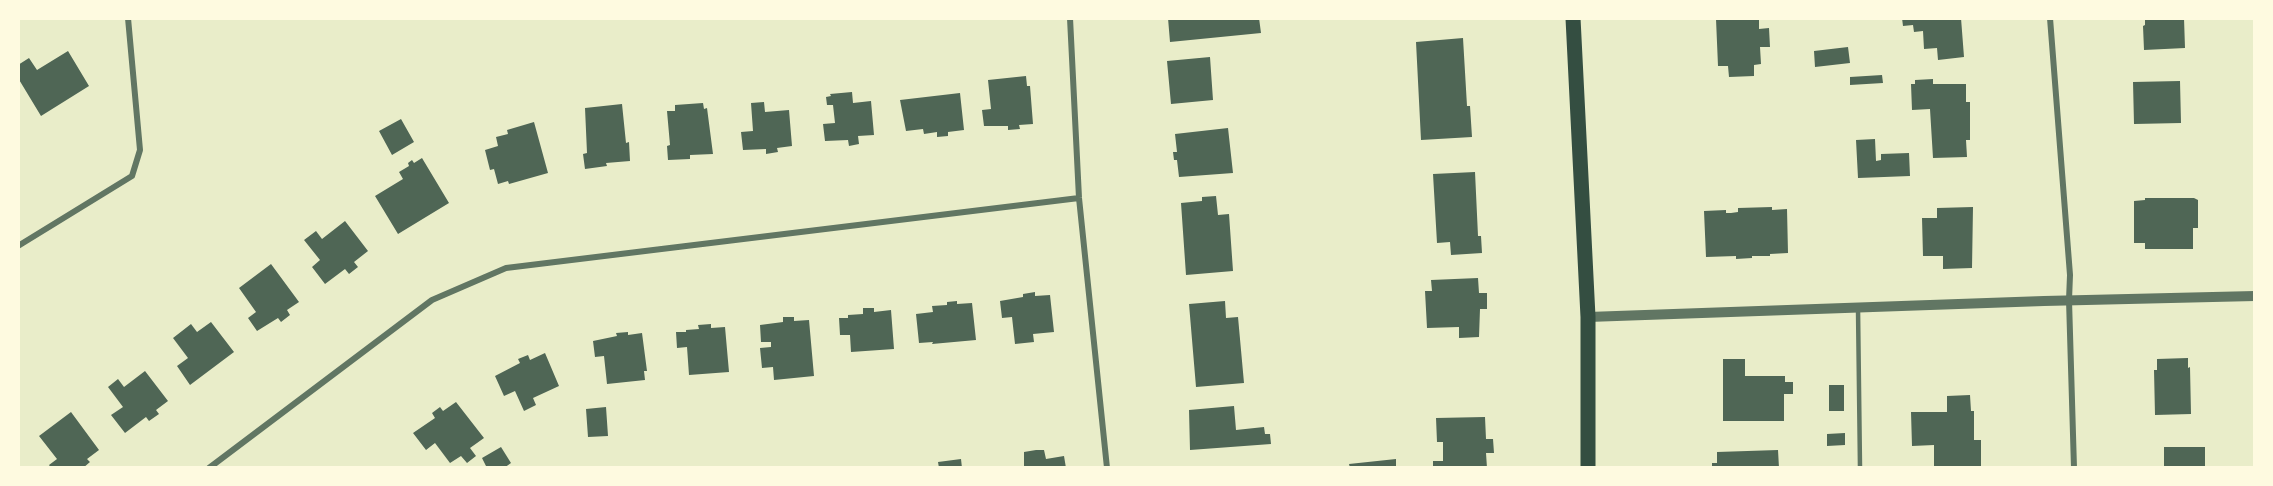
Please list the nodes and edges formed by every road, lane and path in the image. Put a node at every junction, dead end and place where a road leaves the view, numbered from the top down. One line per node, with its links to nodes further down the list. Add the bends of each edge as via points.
1 (128, 18): 6 (street, via 140,150 132,176)
2 (1070, 18): 5 (street)
3 (1573, 18): 10 (main road)
4 (2050, 18): 8 (street)
5 (1080, 198): 11 (street, via 506,268 432,300); 12 (street)
6 (18, 246)
7 (2255, 296): 8 (street)
8 (2069, 300): 9 (street); 15 (street)
9 (1858, 308): 10 (street); 14 (lane)
10 (1588, 317): 13 (main road)
11 (209, 468)
12 (1107, 468)
13 (1588, 468)
14 (1860, 468)
15 (2074, 468)

